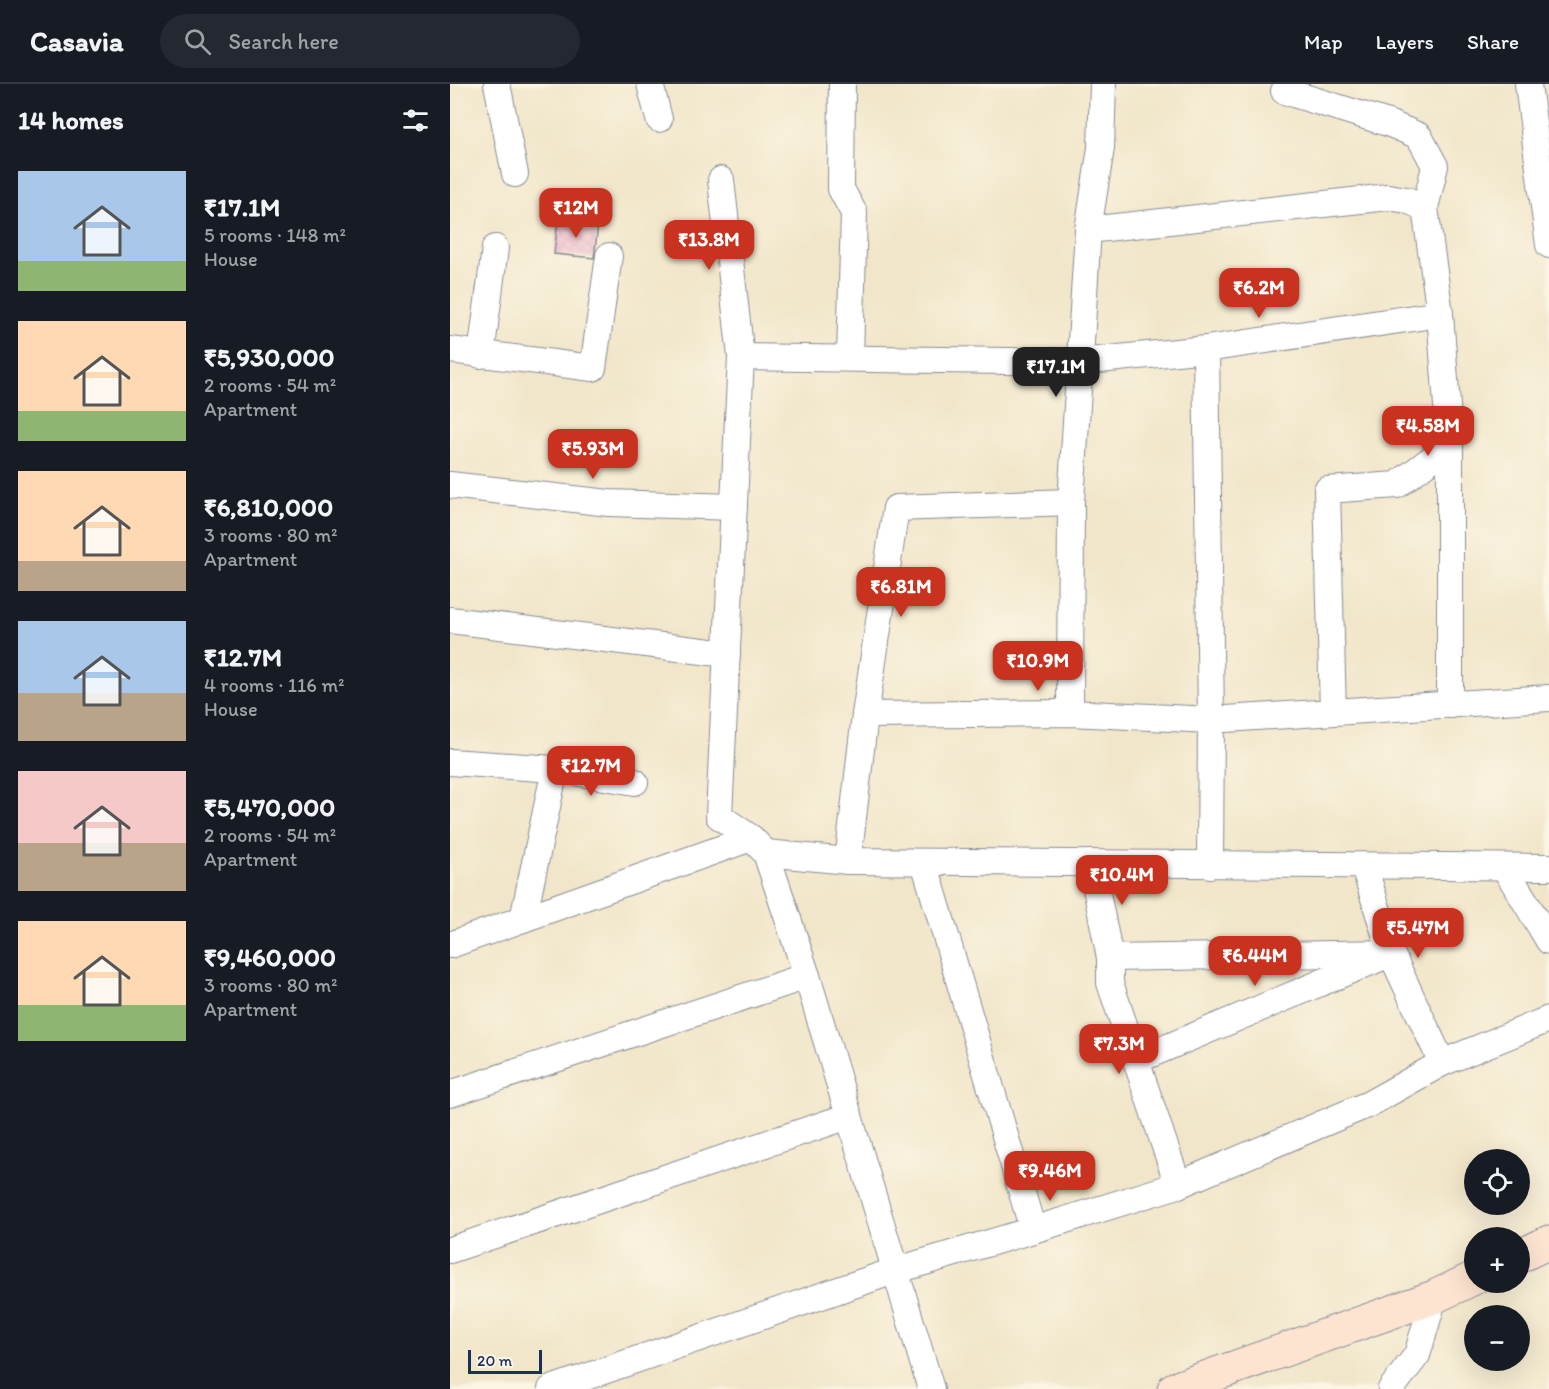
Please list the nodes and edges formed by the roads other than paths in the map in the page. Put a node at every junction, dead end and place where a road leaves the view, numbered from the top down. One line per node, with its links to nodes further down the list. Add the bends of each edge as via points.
1 (497, 84): 9 (street)
2 (650, 84): 7 (street)
3 (842, 84): 21 (street, via 841,189 854,213)
4 (1103, 84): 12 (street, via 1101,147)
5 (1528, 84): 8 (street)
6 (1284, 91): 11 (street, via 1419,136 1435,166)
7 (659, 119)
8 (1542, 143): 13 (street)
9 (515, 174)
10 (721, 180): 20 (street)
11 (1425, 208): 12 (street, via 1388,197); 16 (street)
12 (1088, 230): 22 (street)
13 (1549, 245)
14 (495, 248): 19 (street)
15 (609, 256): 19 (street, via 594,368)
16 (1440, 314): 17 (street); 23 (street)
17 (1206, 349): 22 (street); 34 (street)
18 (450, 350): 19 (street)
19 (481, 354)
20 (741, 357): 21 (street); 26 (street)
21 (850, 358): 22 (street)
22 (1080, 362): 25 (street)
23 (1450, 445): 30 (street); 31 (street, via 1397,485 1327,490)
24 (450, 485): 26 (street, via 609,504)
25 (1071, 502): 32 (street); 33 (street, via 896,508)
26 (734, 507): 28 (street)
27 (450, 620): 28 (street)
28 (727, 654): 38 (street, via 719,816)
29 (1549, 698): 30 (street)
30 (1450, 705): 31 (street)
31 (1333, 712): 34 (street)
32 (1070, 713): 33 (street); 34 (street)
33 (865, 715): 39 (street)
34 (1211, 720): 42 (street)
35 (450, 762): 36 (street)
36 (555, 769): 37 (street); 46 (street)
37 (635, 782)
38 (759, 846): 39 (street); 46 (street); 51 (street)
39 (849, 861): 40 (street)
40 (924, 862): 41 (street); 58 (street)
41 (1091, 863): 42 (street); 50 (street)
42 (1210, 865): 43 (street)
43 (1364, 866): 45 (street); 49 (street)
44 (1549, 867): 45 (street)
45 (1505, 868): 47 (street)
46 (523, 919): 48 (street)
47 (1549, 941)
48 (450, 945)
49 (1391, 953): 50 (street); 53 (street); 54 (street)
50 (1110, 958): 53 (street, via 1110,983)
51 (807, 976): 55 (street); 56 (street)
52 (1549, 1019): 54 (street)
53 (1137, 1060): 57 (street)
54 (1442, 1063): 57 (street, via 1369,1104)
55 (450, 1094)
56 (849, 1116): 60 (street); 62 (street)
57 (1178, 1185): 58 (street)
58 (1033, 1230): 62 (street)
59 (1549, 1242): 61 (main road)
60 (450, 1250)
61 (1530, 1251)
62 (894, 1271): 65 (street); 66 (street)
63 (1464, 1283): 64 (main road)
64 (1434, 1297): 67 (main road); 68 (street, via 1417,1355)
65 (551, 1389)
66 (931, 1389)
67 (1174, 1389)
68 (1391, 1389)

